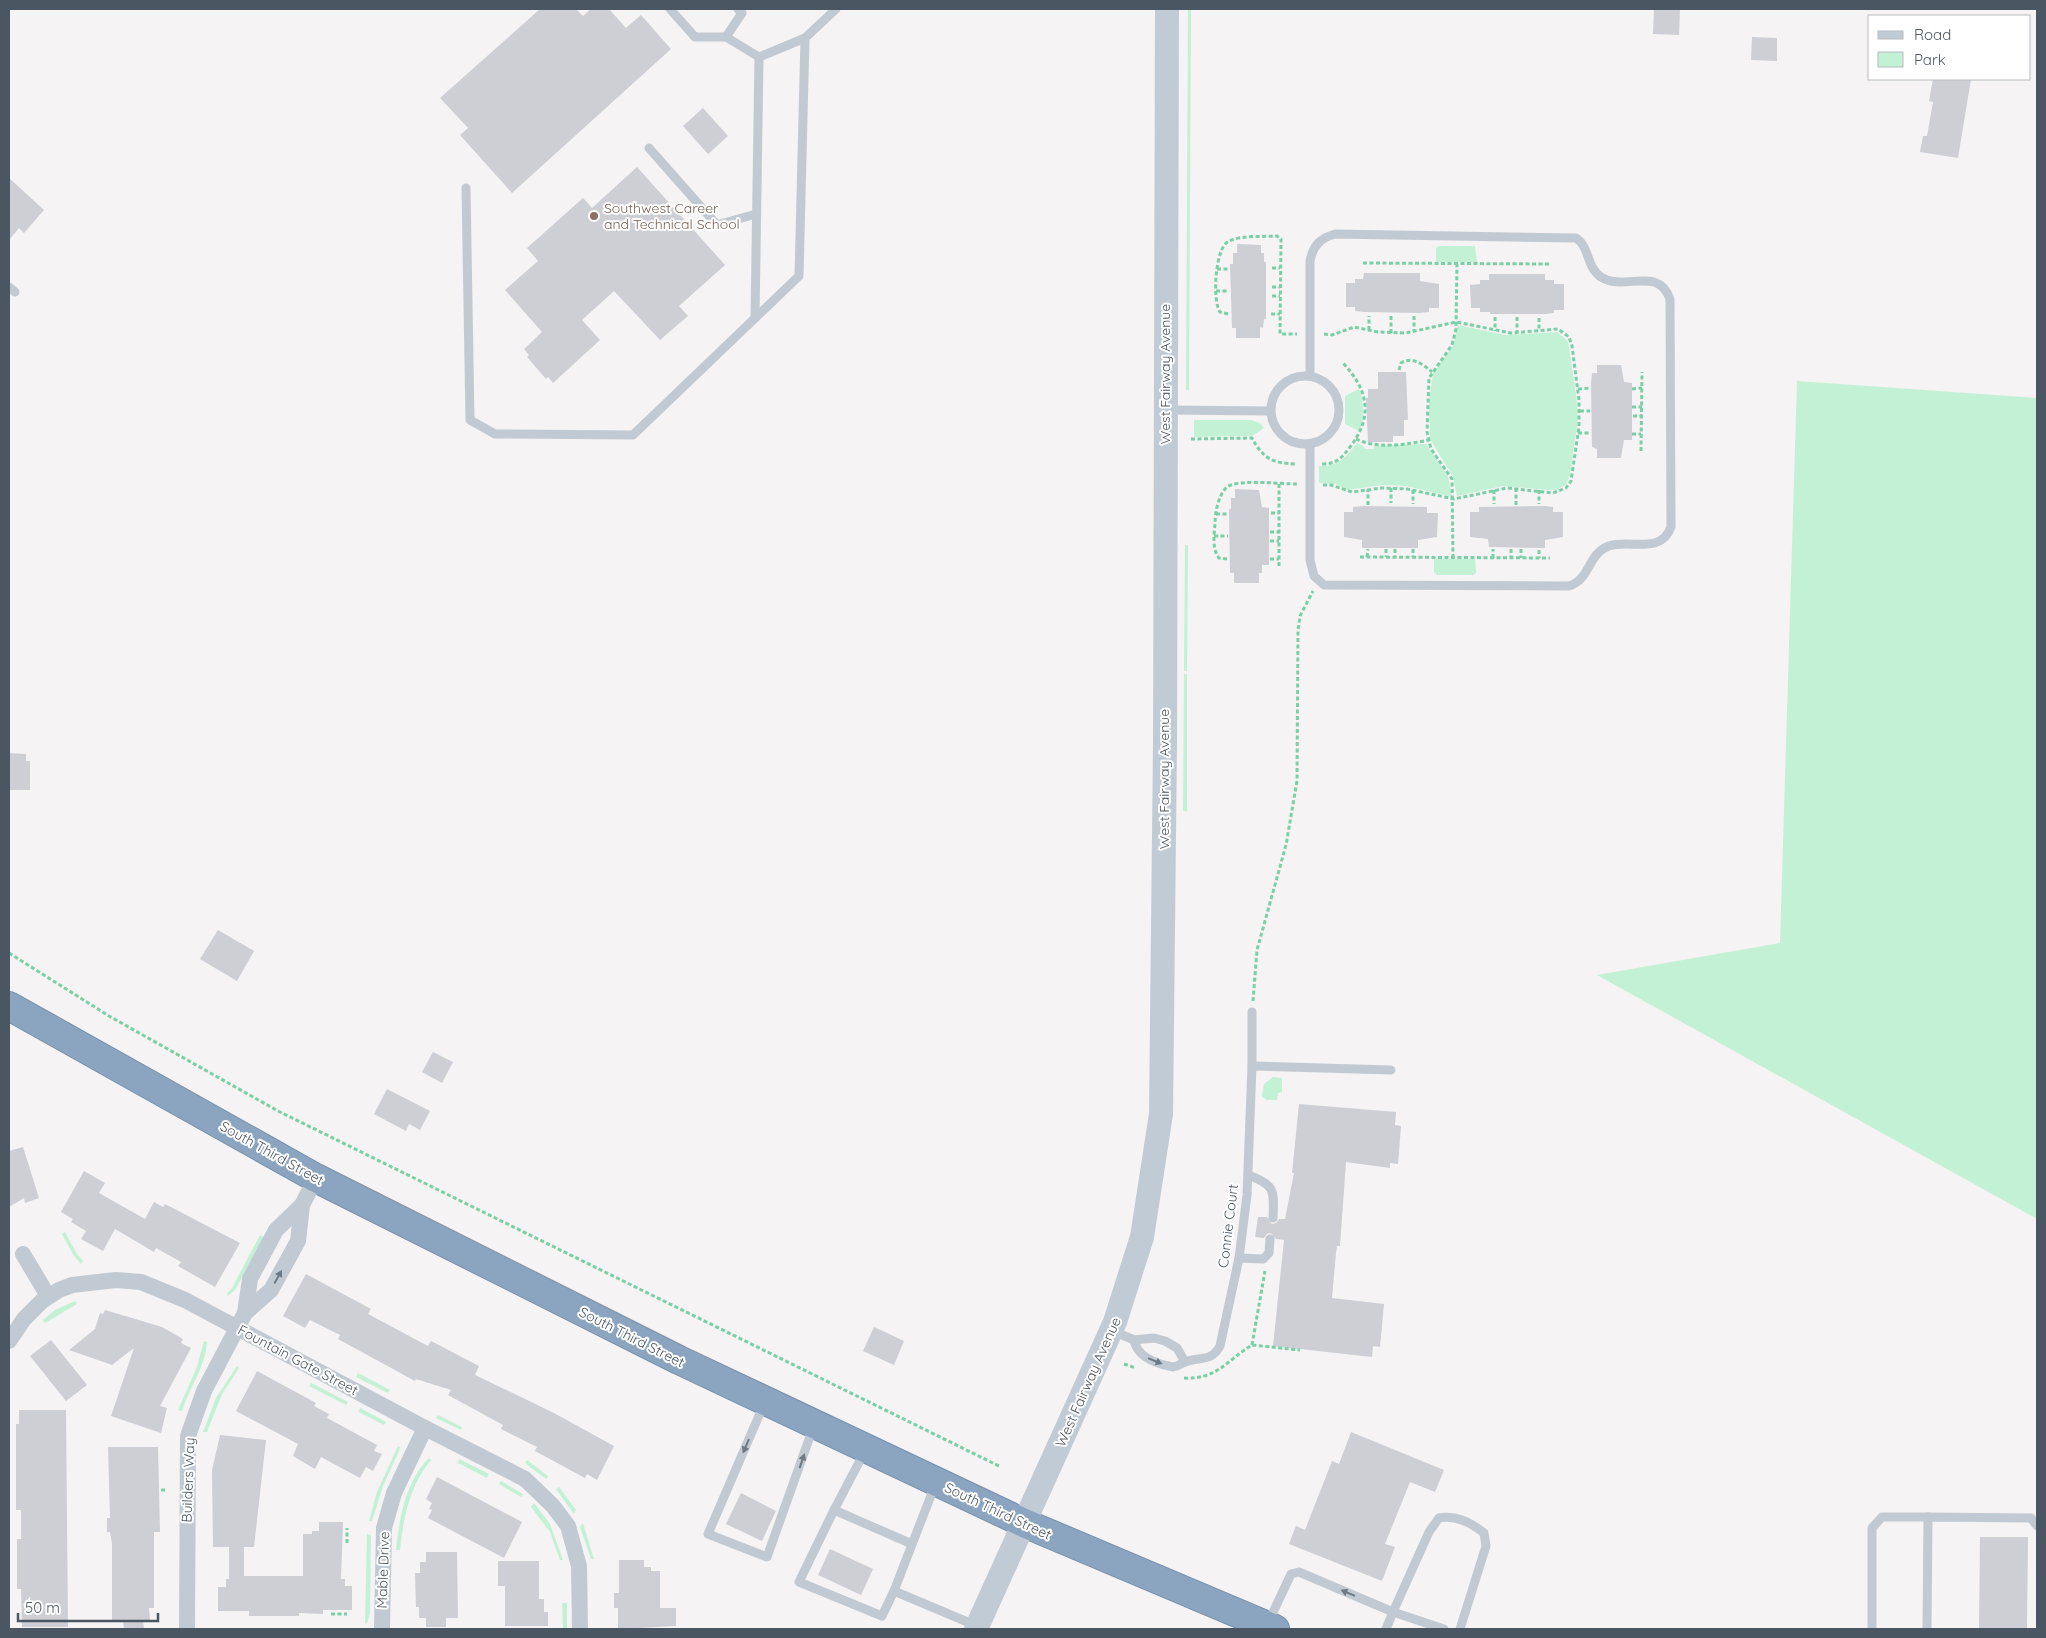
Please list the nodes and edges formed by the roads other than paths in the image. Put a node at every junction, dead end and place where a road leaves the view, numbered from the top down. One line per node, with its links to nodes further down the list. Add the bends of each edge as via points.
1 (670, 9): 5 (lane, via 695,37)
2 (738, 9): 5 (lane, via 742,13)
3 (836, 9): 6 (lane)
4 (1167, 9): 13 (street, West Fairway Avenue)
5 (726, 37): 7 (lane)
6 (805, 38): 7 (lane); 11 (lane, via 799,276)
7 (760, 57): 10 (lane)
8 (649, 148): 10 (lane, via 717,225)
9 (466, 188): 11 (lane, via 470,420 494,434 633,435)
10 (756, 214): 11 (lane)
11 (754, 318)
12 (1310, 376): 14 (lane, via 1283,383 1274,395); 15 (lane, via 1330,387 1339,408 1336,424 1329,434); 15 (lane, via 1310,261 1315,245 1327,236 1569,237 1580,241 1590,264 1603,278 1656,282 1664,286 1670,299 1671,527 1665,538 1652,544 1607,547 1593,557 1580,580 1569,586 1336,587 1320,583 1314,576 1310,560)
13 (1164, 410): 14 (lane); 30 (street, West Fairway Avenue, via 1161,1114 1142,1237)
14 (1270, 411): 15 (lane, via 1274,425 1284,437 1298,444)
15 (1310, 444)
16 (9, 1006): 21 (highway, South Third Street)
17 (1252, 1012): 18 (lane, Connie Court)
18 (1252, 1066): 19 (lane); 20 (lane, Connie Court)
19 (1392, 1070)
20 (1248, 1175): 23 (lane, via 1271,1188); 26 (lane, Connie Court)
21 (316, 1178): 22 (street, Builders Way); 34 (highway, South Third Street)
22 (302, 1205): 28 (street, Builders Way, via 276,1230 250,1279); 28 (street, Builders Way, one-way to 22, via 271,1290 298,1241)
23 (1273, 1218)
24 (1270, 1239): 26 (lane, via 1269,1252 1263,1259)
25 (23, 1254): 27 (street)
26 (1239, 1258): 33 (lane, Connie Court, via 1218,1350 1207,1359)
27 (48, 1296): 29 (street, Fountain Gate Street, via 84,1283 141,1282 173,1294); 32 (street, Fountain Gate Street, via 24,1319)
28 (245, 1313): 29 (street, Builders Way)
29 (237, 1328): 36 (street, Fountain Gate Street); 48 (street, Builders Way, via 204,1391 188,1436)
30 (1112, 1331): 31 (lane, Connie Court); 41 (street, West Fairway Avenue)
31 (1134, 1340): 33 (lane, Connie Court, via 1154,1338 1165,1341 1177,1348); 33 (lane, Connie Court, one-way to 33, via 1141,1355 1170,1366)
32 (9, 1341)
33 (1186, 1362)
34 (765, 1402): 35 (highway, South Third Street); 35 (lane, one-way to 35, via 708,1534 767,1557)
35 (814, 1425): 37 (highway, South Third Street)
36 (425, 1428): 49 (street, Mable Drive, via 394,1493 384,1528); 50 (street, Fountain Gate Street, via 525,1479 553,1506 568,1526 579,1566)
37 (866, 1449): 38 (highway, South Third Street); 39 (lane)
38 (937, 1482): 41 (highway, South Third Street); 43 (lane)
39 (834, 1510): 43 (lane); 44 (lane, via 799,1582 882,1616)
40 (1928, 1517): 42 (lane, via 2031,1518); 54 (lane, via 1882,1517 1872,1528); 55 (lane)
41 (1024, 1524): 46 (street, West Fairway Avenue); 47 (highway, South Third Street, via 1233,1617)
42 (2037, 1526)
43 (912, 1544): 44 (lane)
44 (894, 1591): 46 (lane)
45 (1393, 1612): 47 (lane, one-way to 47, via 1299,1572 1291,1574); 51 (lane); 52 (lane); 53 (lane, via 1429,1532 1439,1518 1450,1516 1472,1524 1484,1533 1486,1546)
46 (977, 1628)
47 (1271, 1628)
48 (187, 1629)
49 (382, 1629)
50 (580, 1629)
51 (1386, 1629)
52 (1444, 1629)
53 (1460, 1629)
54 (1872, 1629)
55 (1927, 1629)

